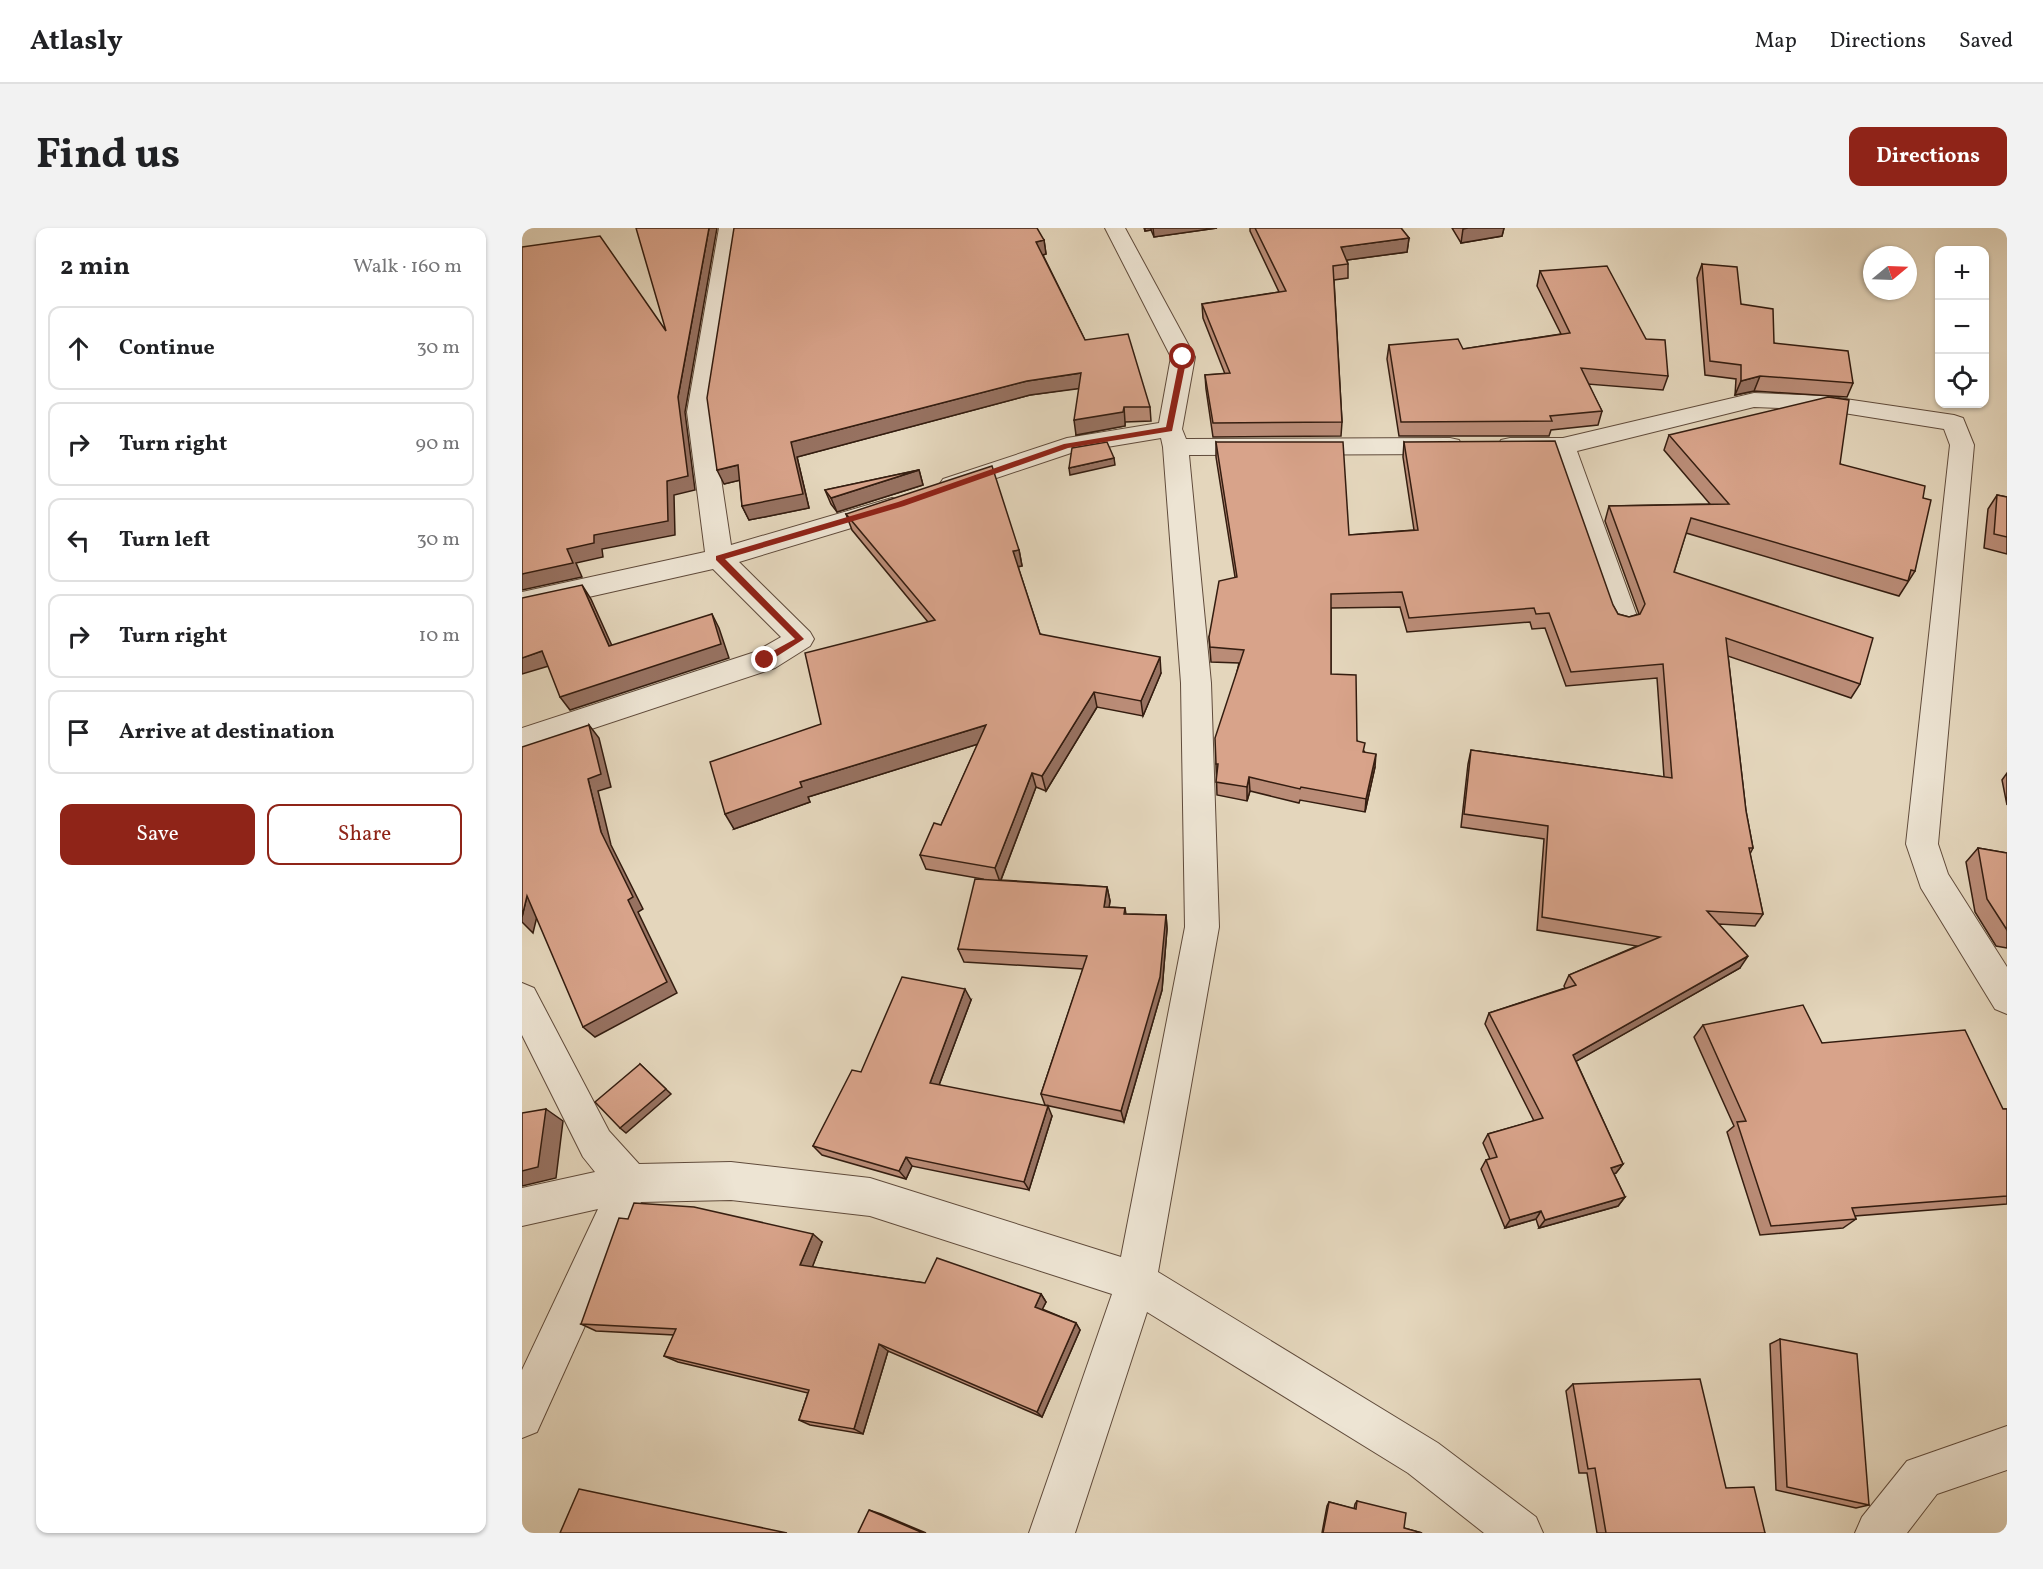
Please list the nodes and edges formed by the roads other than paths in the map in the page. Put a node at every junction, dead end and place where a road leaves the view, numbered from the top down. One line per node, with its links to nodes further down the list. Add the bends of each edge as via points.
1 (729, 228): 5 (street, via 699,412)
2 (1115, 228): 3 (street, via 1183,357)
3 (1173, 438): 4 (street); 5 (street, via 1067,446 922,496); 13 (street, via 1196,683 1202,927)
4 (1563, 446): 7 (street); 9 (street, via 1754,400 1825,403 1954,423 1962,445 1922,844 1933,878)
5 (719, 558): 6 (street); 8 (street, via 800,639 765,660)
6 (522, 602)
7 (1624, 619)
8 (522, 740)
9 (2007, 998)
10 (522, 999): 11 (street, via 596,1144)
11 (630, 1183): 12 (street); 13 (street, via 731,1181 870,1197); 14 (street)
12 (522, 1207)
13 (1136, 1281): 17 (street); 18 (street, via 1423,1458)
14 (522, 1417)
15 (2007, 1448): 16 (street)
16 (1923, 1478): 19 (street); 20 (street)
17 (1052, 1533)
18 (1520, 1533)
19 (1878, 1533)
20 (1908, 1533)

